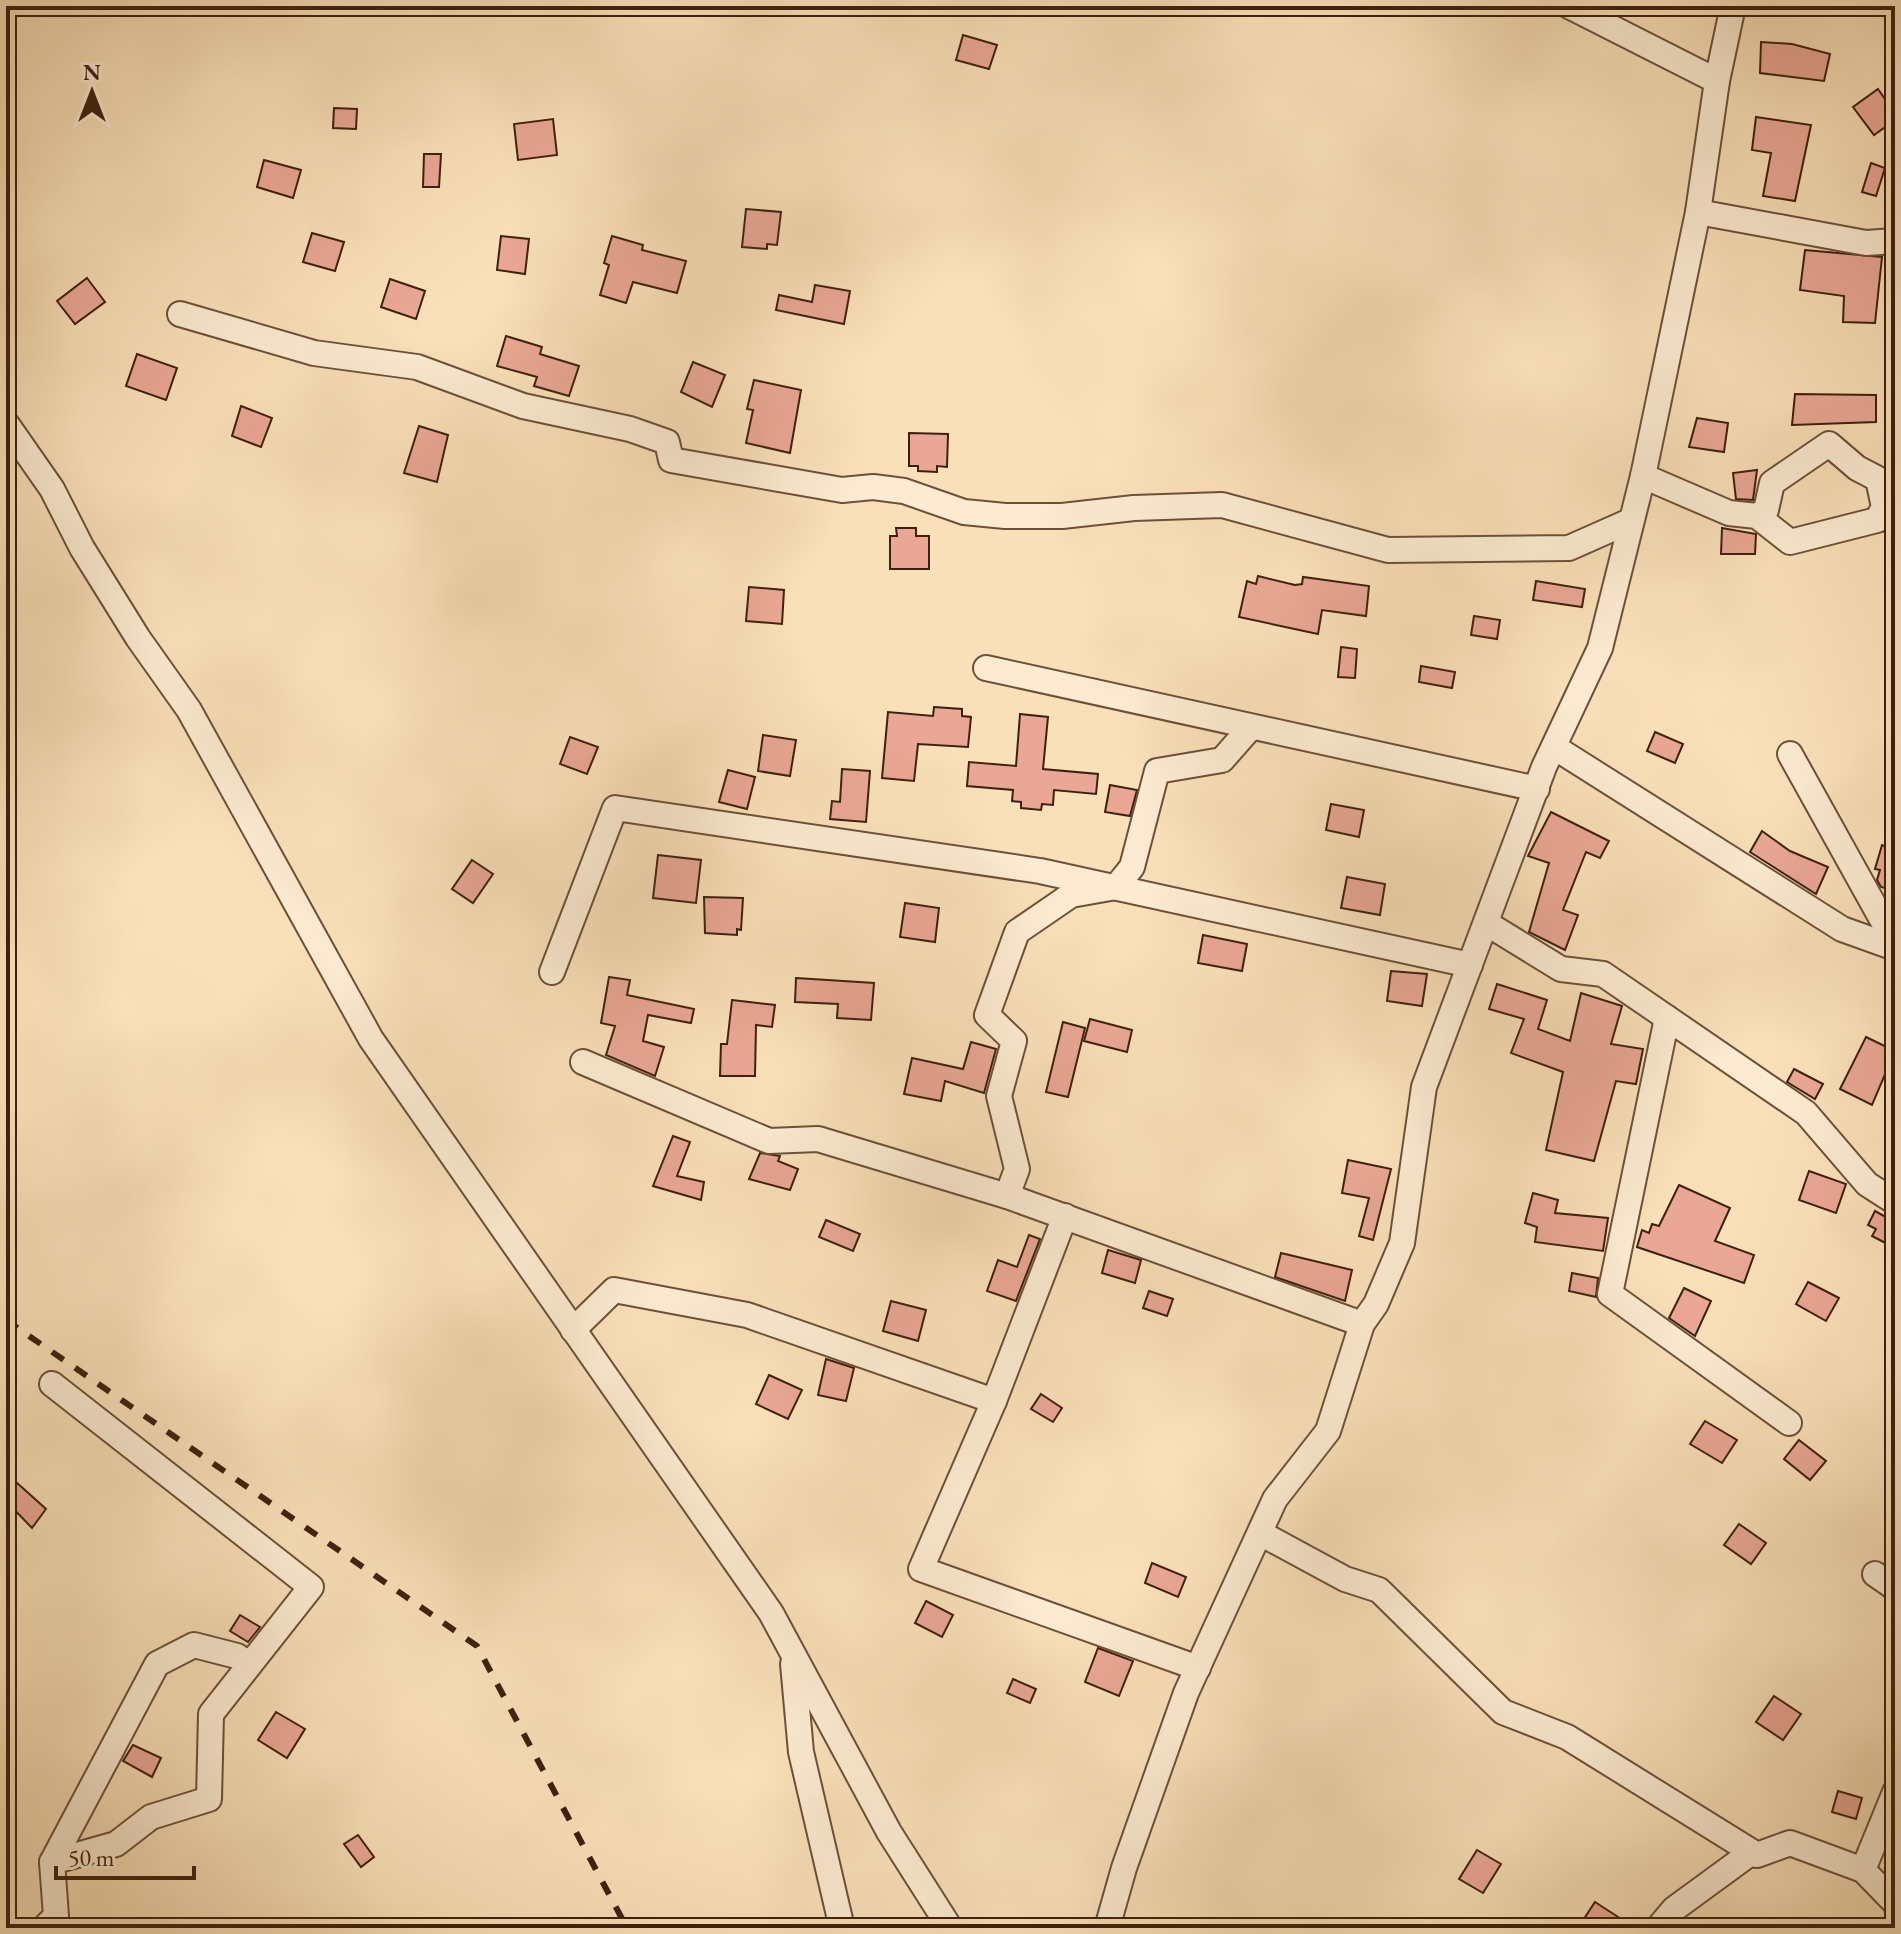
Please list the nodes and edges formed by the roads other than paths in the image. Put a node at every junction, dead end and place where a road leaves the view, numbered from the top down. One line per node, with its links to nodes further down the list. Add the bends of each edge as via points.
1 (1569, 6): 3 (street)
2 (1733, 6): 3 (street)
3 (1717, 81): 4 (street)
4 (1698, 212): 5 (street, via 1866,243); 8 (street)
5 (1895, 241)
6 (180, 314): 10 (street, via 314,353 417,367 523,406 630,429 667,442 671,460 842,490 904,491 964,512 1062,516 1222,505 1388,550 1569,548)
7 (6, 423): 27 (street, via 52,489 138,638 189,710 371,1039)
8 (1643, 476): 9 (street, via 1729,513); 10 (street)
9 (1757, 516): 9 (street, via 1766,510 1772,483 1829,444 1878,479 1884,507 1877,520 1790,542)
10 (1630, 521): 13 (street, via 1600,648)
11 (986, 668): 12 (street)
12 (1251, 727): 15 (street); 16 (street, via 1222,760 1157,771 1132,867)
13 (1554, 747): 15 (street); 18 (street, via 1842,929)
14 (1790, 754): 18 (street)
15 (1537, 789): 17 (street)
16 (1116, 887): 19 (street); 20 (street, via 615,808); 23 (street, via 1071,895 1017,932 987,1015 1014,1041 999,1096 1017,1169)
17 (1486, 923): 19 (street); 21 (street, via 1561,969 1603,974)
18 (1895, 945)
19 (1470, 965): 26 (street, via 1424,1087 1402,1243)
20 (552, 972)
21 (1667, 1018): 24 (street, via 1806,1113 1867,1184); 30 (street, via 1610,1294)
22 (583, 1062): 23 (street, via 769,1141 818,1139)
23 (1007, 1196): 25 (street)
24 (1895, 1202)
25 (1065, 1216): 26 (street); 29 (street)
26 (1362, 1324): 31 (street, via 1328,1431 1275,1499)
27 (573, 1330): 29 (street, via 614,1290 747,1315); 34 (street, via 771,1613)
28 (52, 1384): 35 (street, via 311,1587)
29 (994, 1401): 36 (street, via 921,1569)
30 (1789, 1423)
31 (1260, 1533): 36 (street); 38 (street, via 1345,1579 1379,1590 1503,1712 1567,1737)
32 (1875, 1574): 33 (street)
33 (1895, 1588)
34 (792, 1653): 43 (street, via 801,1752); 44 (street, via 889,1832)
35 (249, 1664): 39 (street, via 211,1714 209,1799 151,1817 116,1844); 39 (street, via 194,1645 157,1664)
36 (1198, 1668): 45 (street)
37 (1895, 1792): 40 (street)
38 (1752, 1852): 40 (street, via 1757,1855 1790,1843); 46 (street, via 1674,1909)
39 (52, 1862): 42 (street, via 56,1916)
40 (1863, 1870): 41 (street)
41 (1895, 1903)
42 (44, 1928)
43 (842, 1928)
44 (950, 1928)
45 (1107, 1928)
46 (1658, 1928)

